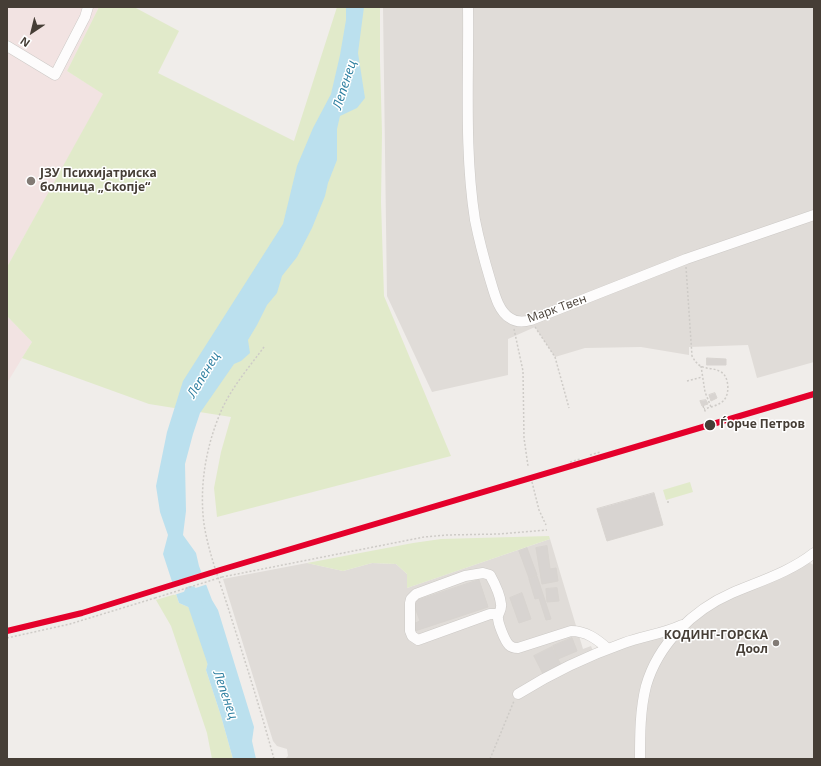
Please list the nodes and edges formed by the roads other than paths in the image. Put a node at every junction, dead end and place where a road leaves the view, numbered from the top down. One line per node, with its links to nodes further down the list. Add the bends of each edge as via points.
1 (88, 7): 3 (street, via 55,75)
2 (468, 7): 4 (street, Марк Твен, via 471,188 484,258 494,292 504,313 511,319 522,322 531,320 686,259)
3 (7, 46)
4 (814, 215)
5 (814, 553): 7 (street, via 794,566 711,604)
6 (498, 616): 6 (street, via 502,606 500,597 490,575 483,572 416,594 410,603 410,631 418,640 490,614); 8 (street, via 506,641 514,648 580,631)
7 (688, 622): 8 (street, via 668,632); 10 (street, via 664,649 646,686 641,721)
8 (608, 649): 9 (street)
9 (518, 694)
10 (640, 759)

